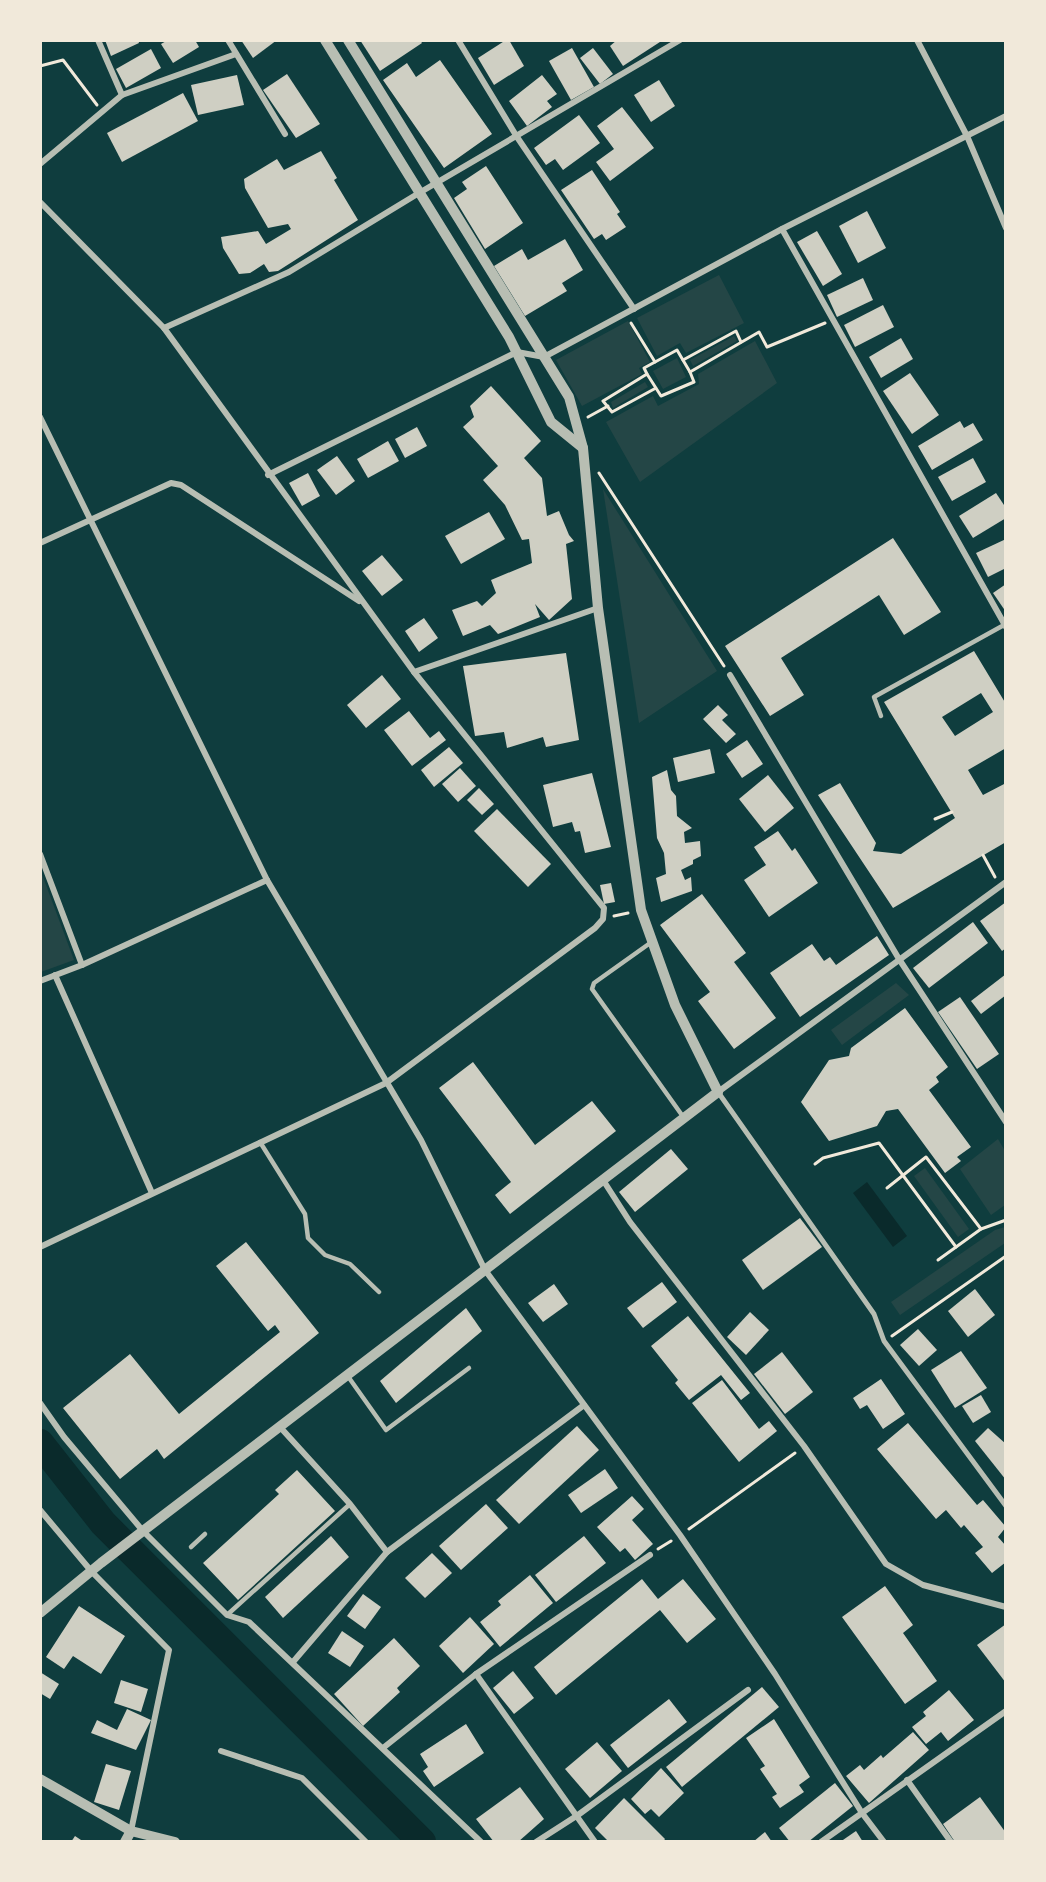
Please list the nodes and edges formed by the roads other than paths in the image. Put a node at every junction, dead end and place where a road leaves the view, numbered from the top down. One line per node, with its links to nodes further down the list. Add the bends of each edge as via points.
1 (98, 40): 9 (street)
2 (228, 40): 8 (street)
3 (325, 40): 16 (street)
4 (348, 40): 15 (street)
5 (458, 40): 13 (street)
6 (680, 40): 13 (street)
7 (917, 40): 12 (street)
8 (236, 54): 9 (street); 11 (street)
9 (122, 95): 14 (street)
10 (1005, 116): 12 (street)
11 (285, 134)
12 (966, 136): 18 (street); 19 (street)
13 (517, 137): 15 (street); 20 (street)
14 (40, 164)
15 (436, 183): 16 (street); 23 (street)
16 (419, 193): 21 (street, via 289,272); 22 (street)
17 (40, 202): 21 (street)
18 (1005, 228)
19 (783, 229): 20 (street); 31 (street)
20 (634, 309): 23 (street)
21 (164, 328): 26 (street)
22 (517, 352): 23 (street); 25 (street, via 551,422); 26 (street)
23 (544, 357): 25 (street, via 569,397)
24 (40, 417): 27 (street)
25 (584, 448): 30 (street)
26 (268, 475): 29 (street)
27 (90, 521): 28 (street); 29 (street, via 160,486 181,485); 36 (street)
28 (40, 543)
29 (362, 603): 32 (street)
30 (598, 608): 32 (street); 38 (street, via 641,910)
31 (1005, 626): 34 (lane, via 874,697)
32 (414, 672): 43 (street, via 604,908 603,919 595,928)
33 (730, 675): 39 (street)
34 (881, 716)
35 (40, 854): 40 (street)
36 (267, 880): 40 (street); 43 (street)
37 (1005, 882): 39 (street)
38 (652, 941): 44 (street, via 675,1005); 45 (lane, via 594,982 592,989)
39 (899, 959): 44 (street); 46 (street)
40 (82, 965): 41 (street)
41 (55, 975): 42 (street); 49 (street)
42 (40, 981)
43 (386, 1083): 47 (street); 51 (street, via 421,1140)
44 (718, 1092): 45 (street); 59 (street, via 874,1314 884,1341)
45 (684, 1118): 48 (street)
46 (1005, 1122)
47 (260, 1142): 49 (street); 52 (lane, via 306,1214 308,1238 325,1256 350,1264)
48 (603, 1180): 51 (street); 67 (street, via 630,1222 804,1446 886,1564 923,1585)
49 (152, 1193): 50 (street)
50 (40, 1247)
51 (485, 1270): 54 (street); 56 (street)
52 (380, 1292)
53 (469, 1368): 54 (lane, via 386,1431)
54 (347, 1376): 57 (street)
55 (40, 1403): 61 (street)
56 (584, 1405): 64 (street); 78 (street, via 680,1535 775,1674)
57 (280, 1427): 58 (street); 61 (street)
58 (350, 1504): 64 (street); 69 (lane)
59 (1005, 1506)
60 (40, 1510): 66 (street)
61 (143, 1531): 66 (street); 69 (street)
62 (205, 1534): 63 (lane)
63 (191, 1547)
64 (387, 1552): 70 (street)
65 (650, 1555): 71 (street)
66 (92, 1572): 68 (street); 80 (street, via 169,1650)
67 (1005, 1607)
68 (40, 1613)
69 (227, 1616): 70 (street, via 249,1622)
70 (293, 1662): 74 (street)
71 (476, 1674): 74 (street); 79 (street)
72 (748, 1690): 79 (street)
73 (1005, 1711): 77 (street)
74 (383, 1748): 84 (street)
75 (221, 1751): 83 (street, via 302,1778)
76 (40, 1779): 80 (street)
77 (907, 1780): 78 (street); 89 (street)
78 (862, 1813): 87 (street); 88 (street)
79 (578, 1815): 85 (street); 86 (street)
80 (132, 1831): 81 (street); 82 (street)
81 (125, 1842)
82 (175, 1842)
83 (366, 1842)
84 (481, 1842)
85 (536, 1842)
86 (595, 1842)
87 (821, 1842)
88 (884, 1842)
89 (951, 1842)

